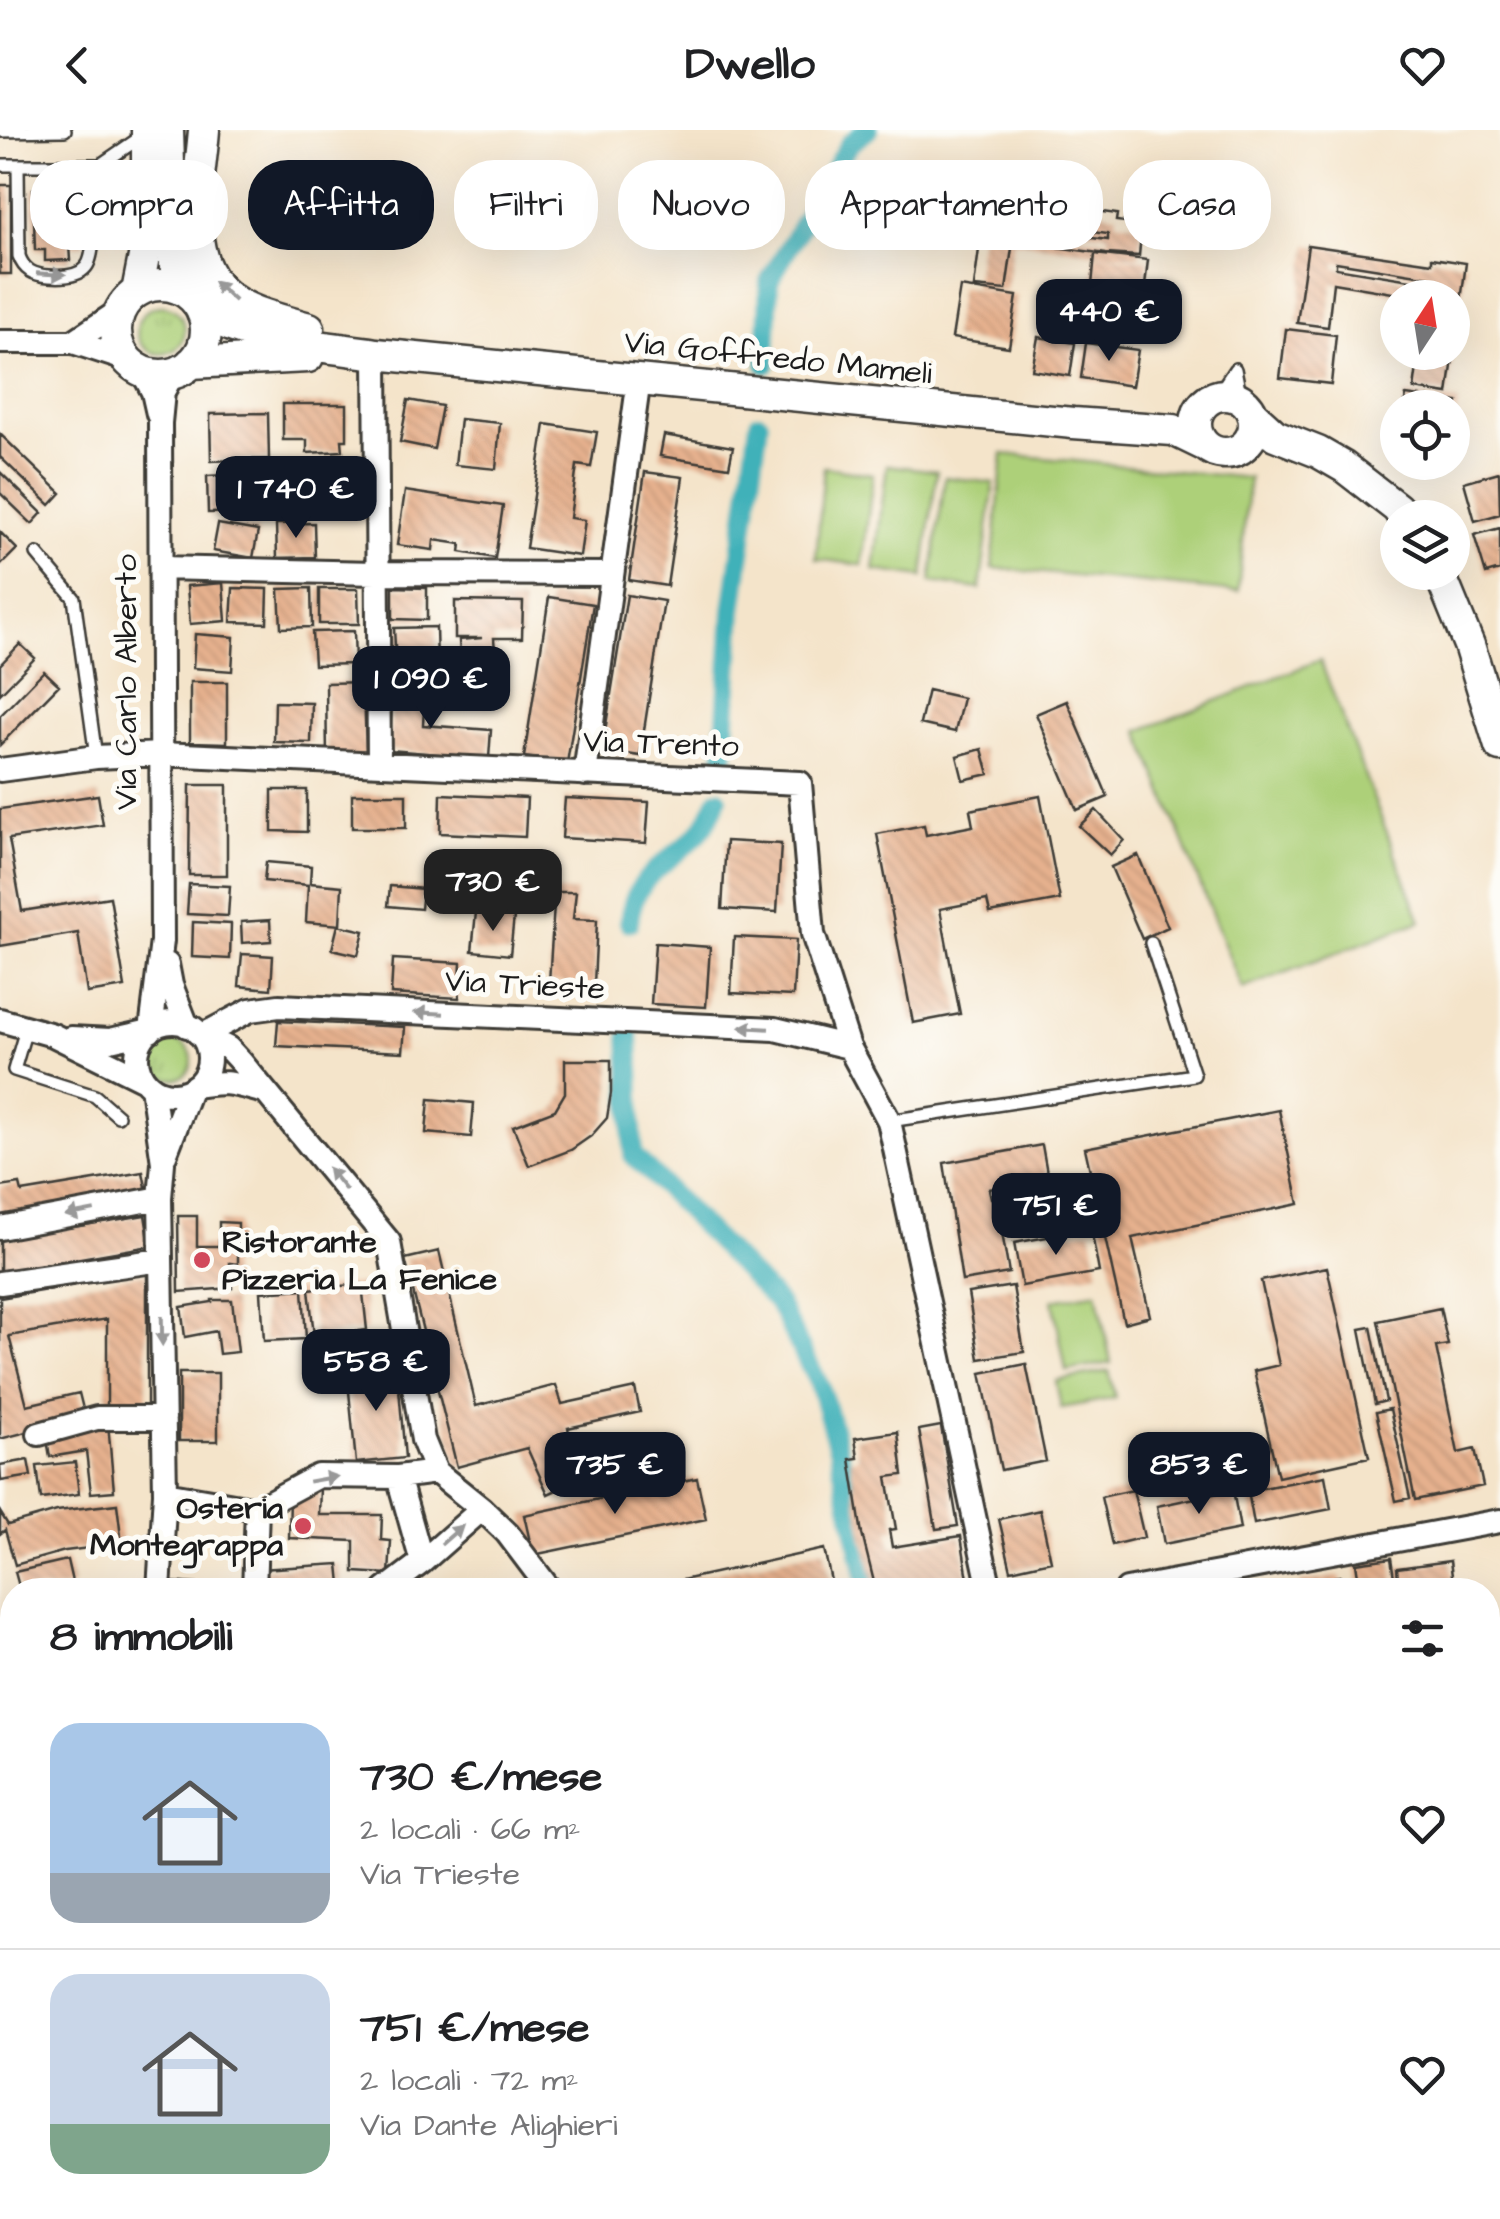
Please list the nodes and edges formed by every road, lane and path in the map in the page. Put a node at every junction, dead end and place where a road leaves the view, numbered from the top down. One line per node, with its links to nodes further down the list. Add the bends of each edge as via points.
1 (65, 130): 5 (lane)
2 (144, 130): 6 (lane); 7 (street)
3 (168, 130): 14 (street, via 174,261)
4 (204, 130): 18 (street, one-way to 4, via 274,318 234,301 210,278 198,242)
5 (0, 131)
6 (104, 160)
7 (146, 160)
8 (18, 165): 9 (lane); 10 (lane); 11 (lane, one-way to 11, via 22,265 31,273 75,274 86,268)
9 (30, 165)
10 (0, 166)
11 (93, 250)
12 (145, 250): 13 (street)
13 (129, 301): 14 (street, via 161,285 178,288); 16 (street); 19 (street, via 116,322 120,349)
14 (194, 302): 17 (street, Via Goffredo Mameli, via 264,338); 19 (street, via 206,326 200,352)
15 (0, 342): 16 (street)
16 (73, 342): 19 (street)
17 (376, 354): 18 (street, Via Goffredo Mameli); 19 (street, Via Goffredo Mameli); 27 (street)
18 (448, 361): 20 (street, Via Goffredo Mameli)
19 (159, 367): 26 (street, Via Carlo Alberto, via 152,392 160,423)
20 (639, 379): 22 (street, Via Goffredo Mameli); 28 (street)
21 (1237, 411): 22 (street); 23 (street, via 1196,430); 23 (street, Via Goffredo Mameli, via 1241,448 1223,453); 24 (street, via 1344,466)
22 (1173, 430): 23 (street, Via Goffredo Mameli)
23 (1206, 446)
24 (1388, 500)
25 (37, 554): 32 (lane, via 74,598)
26 (161, 568): 27 (street); 31 (street, Via Carlo Alberto)
27 (376, 573): 28 (street); 33 (street)
28 (611, 574): 35 (street)
29 (1446, 590): 30 (street)
30 (1500, 746)
31 (160, 754): 32 (street, Via Trento); 33 (street, Via Trento); 36 (street, Via Carlo Alberto)
32 (96, 757): 34 (street, Via Trento)
33 (379, 763): 35 (street, Via Trento)
34 (0, 770)
35 (586, 774): 43 (street, Via Trento, via 800,783 813,934)
36 (162, 940): 40 (street, Via Carlo Alberto); 41 (street, Via Carlo Alberto, via 172,985)
37 (1151, 944): 48 (lane, via 1194,1076)
38 (0, 1020): 39 (street)
39 (26, 1028): 42 (street); 47 (lane, via 14,1070 95,1096)
40 (150, 1030): 41 (street, via 169,1023); 42 (street, via 110,1040); 44 (street, Via Carlo Alberto, via 137,1057)
41 (196, 1031): 43 (street, Via Trieste, one-way to 41, via 775,1029 279,1006); 45 (street, Via Carlo Alberto, via 208,1063); 46 (street, via 228,1048)
42 (52, 1035): 44 (street)
43 (849, 1048): 48 (street)
44 (148, 1084): 45 (street, via 163,1093); 49 (street, Via Carlo Alberto)
45 (193, 1088): 46 (street, via 222,1082); 49 (street, Via Carlo Alberto)
46 (265, 1092): 56 (street, one-way to 46, via 423,1440 388,1242)
47 (118, 1116)
48 (889, 1121): 67 (street)
49 (163, 1164): 50 (street, Via Carlo Alberto)
50 (160, 1198): 51 (street, one-way to 51); 52 (street, Via Carlo Alberto)
51 (0, 1228)
52 (161, 1260): 53 (street); 54 (street, Via Carlo Alberto, one-way to 54)
53 (0, 1283)
54 (164, 1418): 55 (street, via 98,1418); 58 (street, Via Carlo Alberto)
55 (39, 1434)
56 (436, 1472): 57 (street); 59 (street)
57 (398, 1476): 60 (street, one-way to 57, via 318,1476); 62 (street)
58 (165, 1494): 60 (street); 63 (street, Via Carlo Alberto)
59 (482, 1508): 62 (street, one-way to 59); 66 (street)
60 (257, 1509): 64 (street)
61 (1500, 1521): 68 (street)
62 (422, 1562): 65 (street)
63 (160, 1578)
64 (254, 1578)
65 (401, 1578)
66 (541, 1578)
67 (987, 1578)
68 (1192, 1578)

